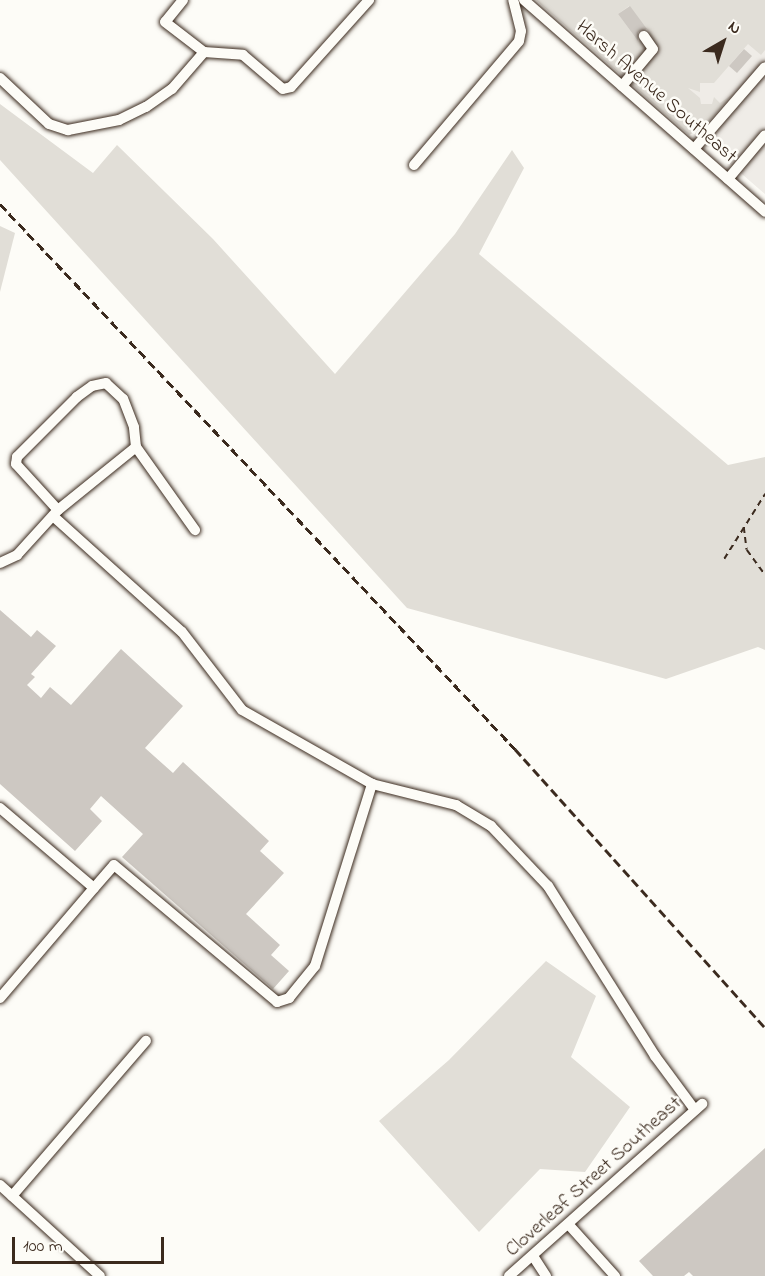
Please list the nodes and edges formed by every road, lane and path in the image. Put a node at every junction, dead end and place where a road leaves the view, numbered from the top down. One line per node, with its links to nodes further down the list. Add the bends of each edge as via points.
1 (183, 0): 6 (street, via 165,22)
2 (369, 0): 6 (street, via 291,87 283,89 243,55)
3 (513, 0): 12 (street, via 521,31 519,41)
4 (524, 0): 9 (street, Harsh Avenue Southeast)
5 (644, 36): 9 (street, via 657,45)
6 (204, 52): 8 (street, via 172,89 146,107 119,120 68,130 49,124)
7 (765, 67): 11 (street)
8 (0, 78)
9 (622, 86): 11 (street, Harsh Avenue Southeast)
10 (765, 135): 13 (street)
11 (694, 149): 13 (street, Harsh Avenue Southeast)
12 (414, 165)
13 (728, 179): 14 (street, Harsh Avenue Southeast)
14 (765, 212)
15 (136, 447): 17 (street); 17 (street, via 134,427 123,399 106,383 92,386 77,397 15,462); 19 (street)
16 (765, 494): 18 (path)
17 (55, 513): 21 (street, via 17,555); 23 (street, via 182,632 242,710)
18 (744, 526): 20 (path); 22 (path, via 747,550)
19 (195, 530)
20 (724, 559)
21 (0, 563)
22 (765, 575)
23 (372, 784): 25 (street, via 315,966 283,1001 277,1002 114,865); 30 (street, Cloverleaf Street Southeast, via 456,805 491,826 548,886 655,1056 699,1107)
24 (0, 808): 25 (street)
25 (94, 888): 26 (street)
26 (0, 998)
27 (146, 1041): 29 (street)
28 (0, 1185): 29 (street)
29 (12, 1196): 32 (street)
30 (569, 1225): 31 (street, Cloverleaf Street Southeast); 35 (street)
31 (533, 1257): 33 (street, Cloverleaf Street Southeast); 34 (street)
32 (100, 1276)
33 (509, 1276)
34 (546, 1276)
35 (615, 1276)

